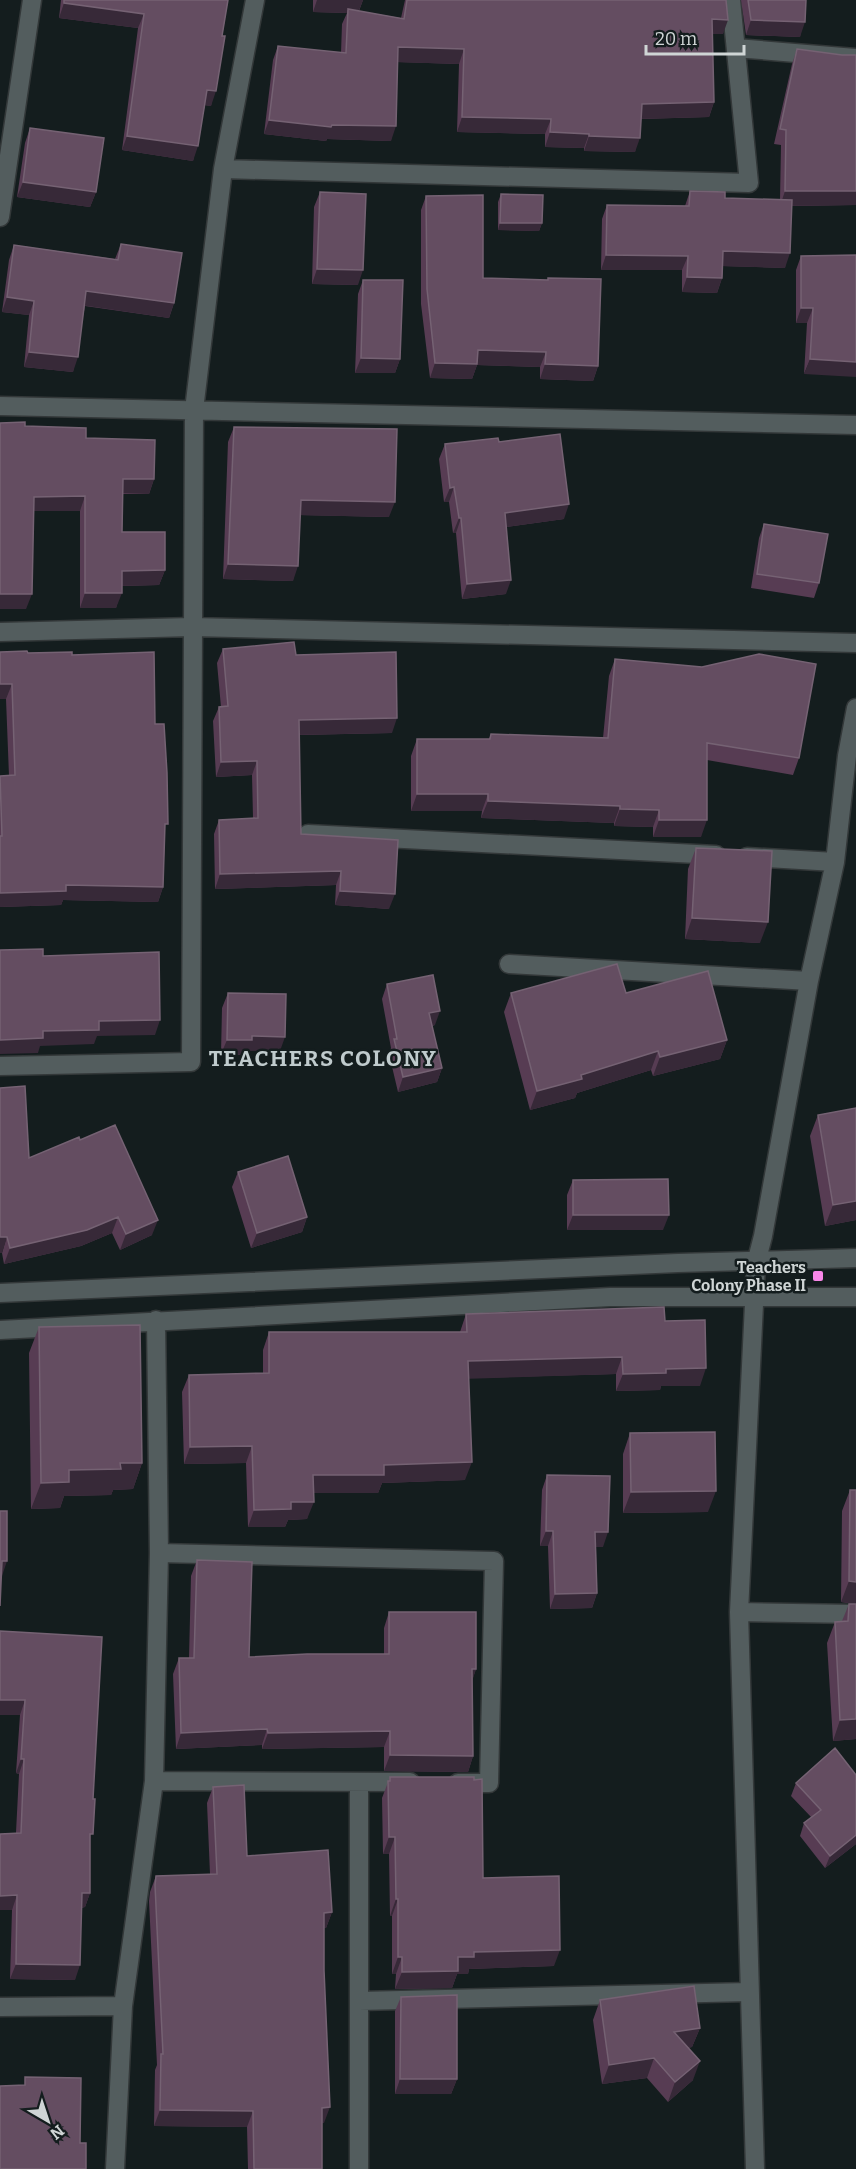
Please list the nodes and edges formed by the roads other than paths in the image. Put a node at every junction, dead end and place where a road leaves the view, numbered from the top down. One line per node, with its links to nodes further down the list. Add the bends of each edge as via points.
1 (32, 0): 7 (street)
2 (255, 0): 6 (street)
3 (731, 0): 4 (street)
4 (736, 48): 5 (street); 6 (street, via 748,183)
5 (856, 58)
6 (223, 169): 10 (street)
7 (3, 172): 8 (street)
8 (0, 217)
9 (0, 406): 10 (street)
10 (194, 410): 11 (street); 12 (street)
11 (856, 424)
12 (192, 627): 13 (street); 14 (street); 21 (street, via 191,1062)
13 (0, 633)
14 (856, 643)
15 (856, 708): 16 (street)
16 (852, 756): 18 (street)
17 (308, 834): 18 (street)
18 (835, 862): 20 (street)
19 (509, 964): 20 (street)
20 (809, 981): 23 (street)
21 (0, 1066)
22 (856, 1258): 23 (street)
23 (756, 1263): 24 (street, via 678,1263); 26 (street)
24 (0, 1293)
25 (856, 1297): 26 (street)
26 (756, 1299): 27 (street, via 610,1297); 30 (street)
27 (156, 1320): 28 (street); 29 (street)
28 (0, 1330)
29 (159, 1553): 32 (street); 33 (street, via 494,1561 489,1783)
30 (739, 1612): 31 (street); 34 (street)
31 (856, 1614)
32 (153, 1781): 33 (street); 36 (street)
33 (359, 1782): 35 (street)
34 (749, 1992): 35 (street); 40 (street)
35 (359, 2001): 39 (street)
36 (123, 2006): 37 (street); 38 (street)
37 (0, 2007)
38 (116, 2169)
39 (359, 2169)
40 (755, 2169)

